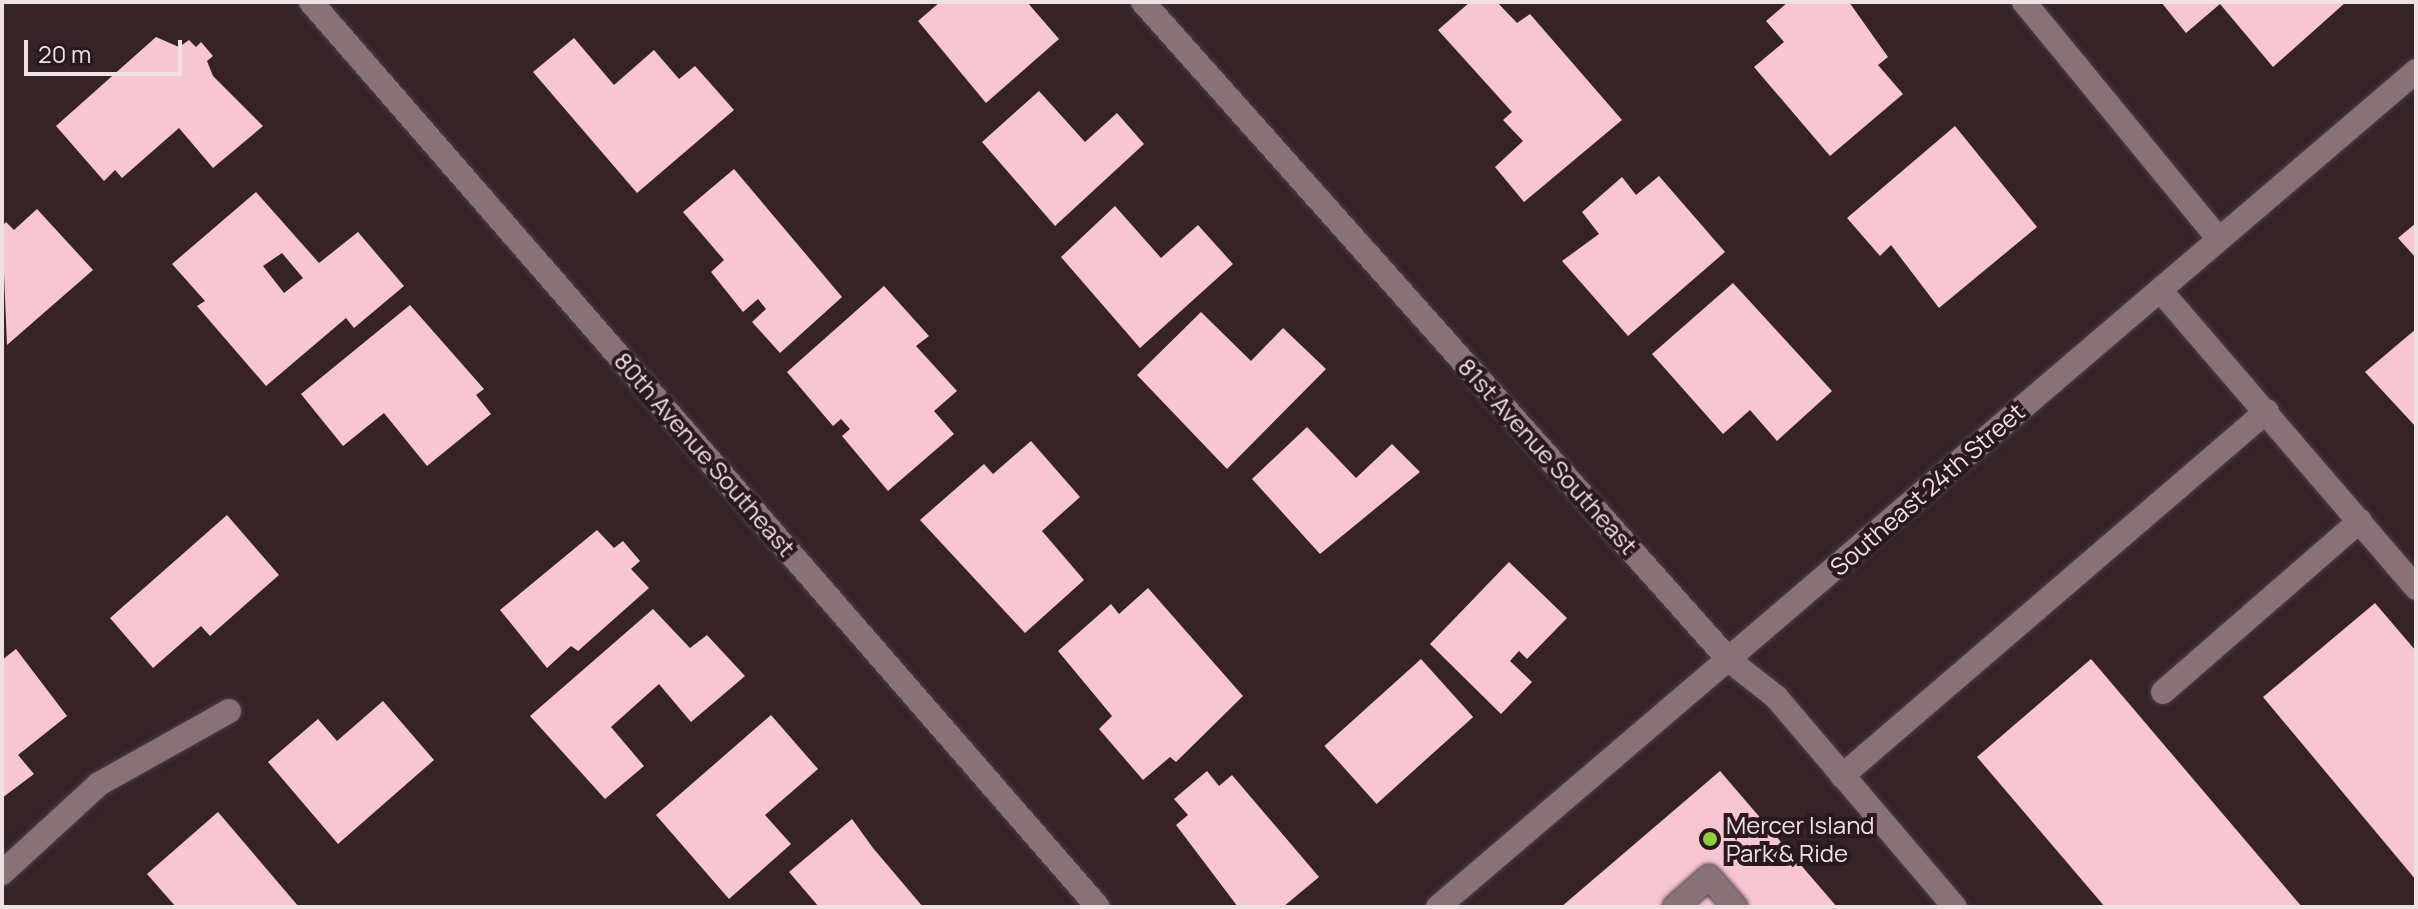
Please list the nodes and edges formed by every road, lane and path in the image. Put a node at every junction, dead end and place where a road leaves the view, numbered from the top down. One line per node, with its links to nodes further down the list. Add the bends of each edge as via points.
1 (311, 2): 15 (street, 80th Avenue Southeast)
2 (1143, 2): 10 (street, 81st Avenue Southeast)
3 (2024, 2): 5 (street)
4 (2416, 71): 5 (street, Southeast 24th Street)
5 (2219, 239): 6 (street, Southeast 24th Street)
6 (2160, 290): 7 (street); 10 (street, Southeast 24th Street)
7 (2267, 411): 8 (street); 13 (street)
8 (2360, 521): 9 (street); 11 (street)
9 (2416, 588)
10 (1729, 660): 13 (street, 81st Avenue Southeast, via 1776,697); 16 (street, Southeast 24th Street)
11 (2163, 692)
12 (229, 711): 14 (street, via 99,784)
13 (1842, 776): 19 (street, 81st Avenue Southeast)
14 (2, 873)
15 (1098, 907)
16 (1438, 907)
17 (1675, 907): 18 (street, via 1709,877)
18 (1735, 907)
19 (1955, 907)

